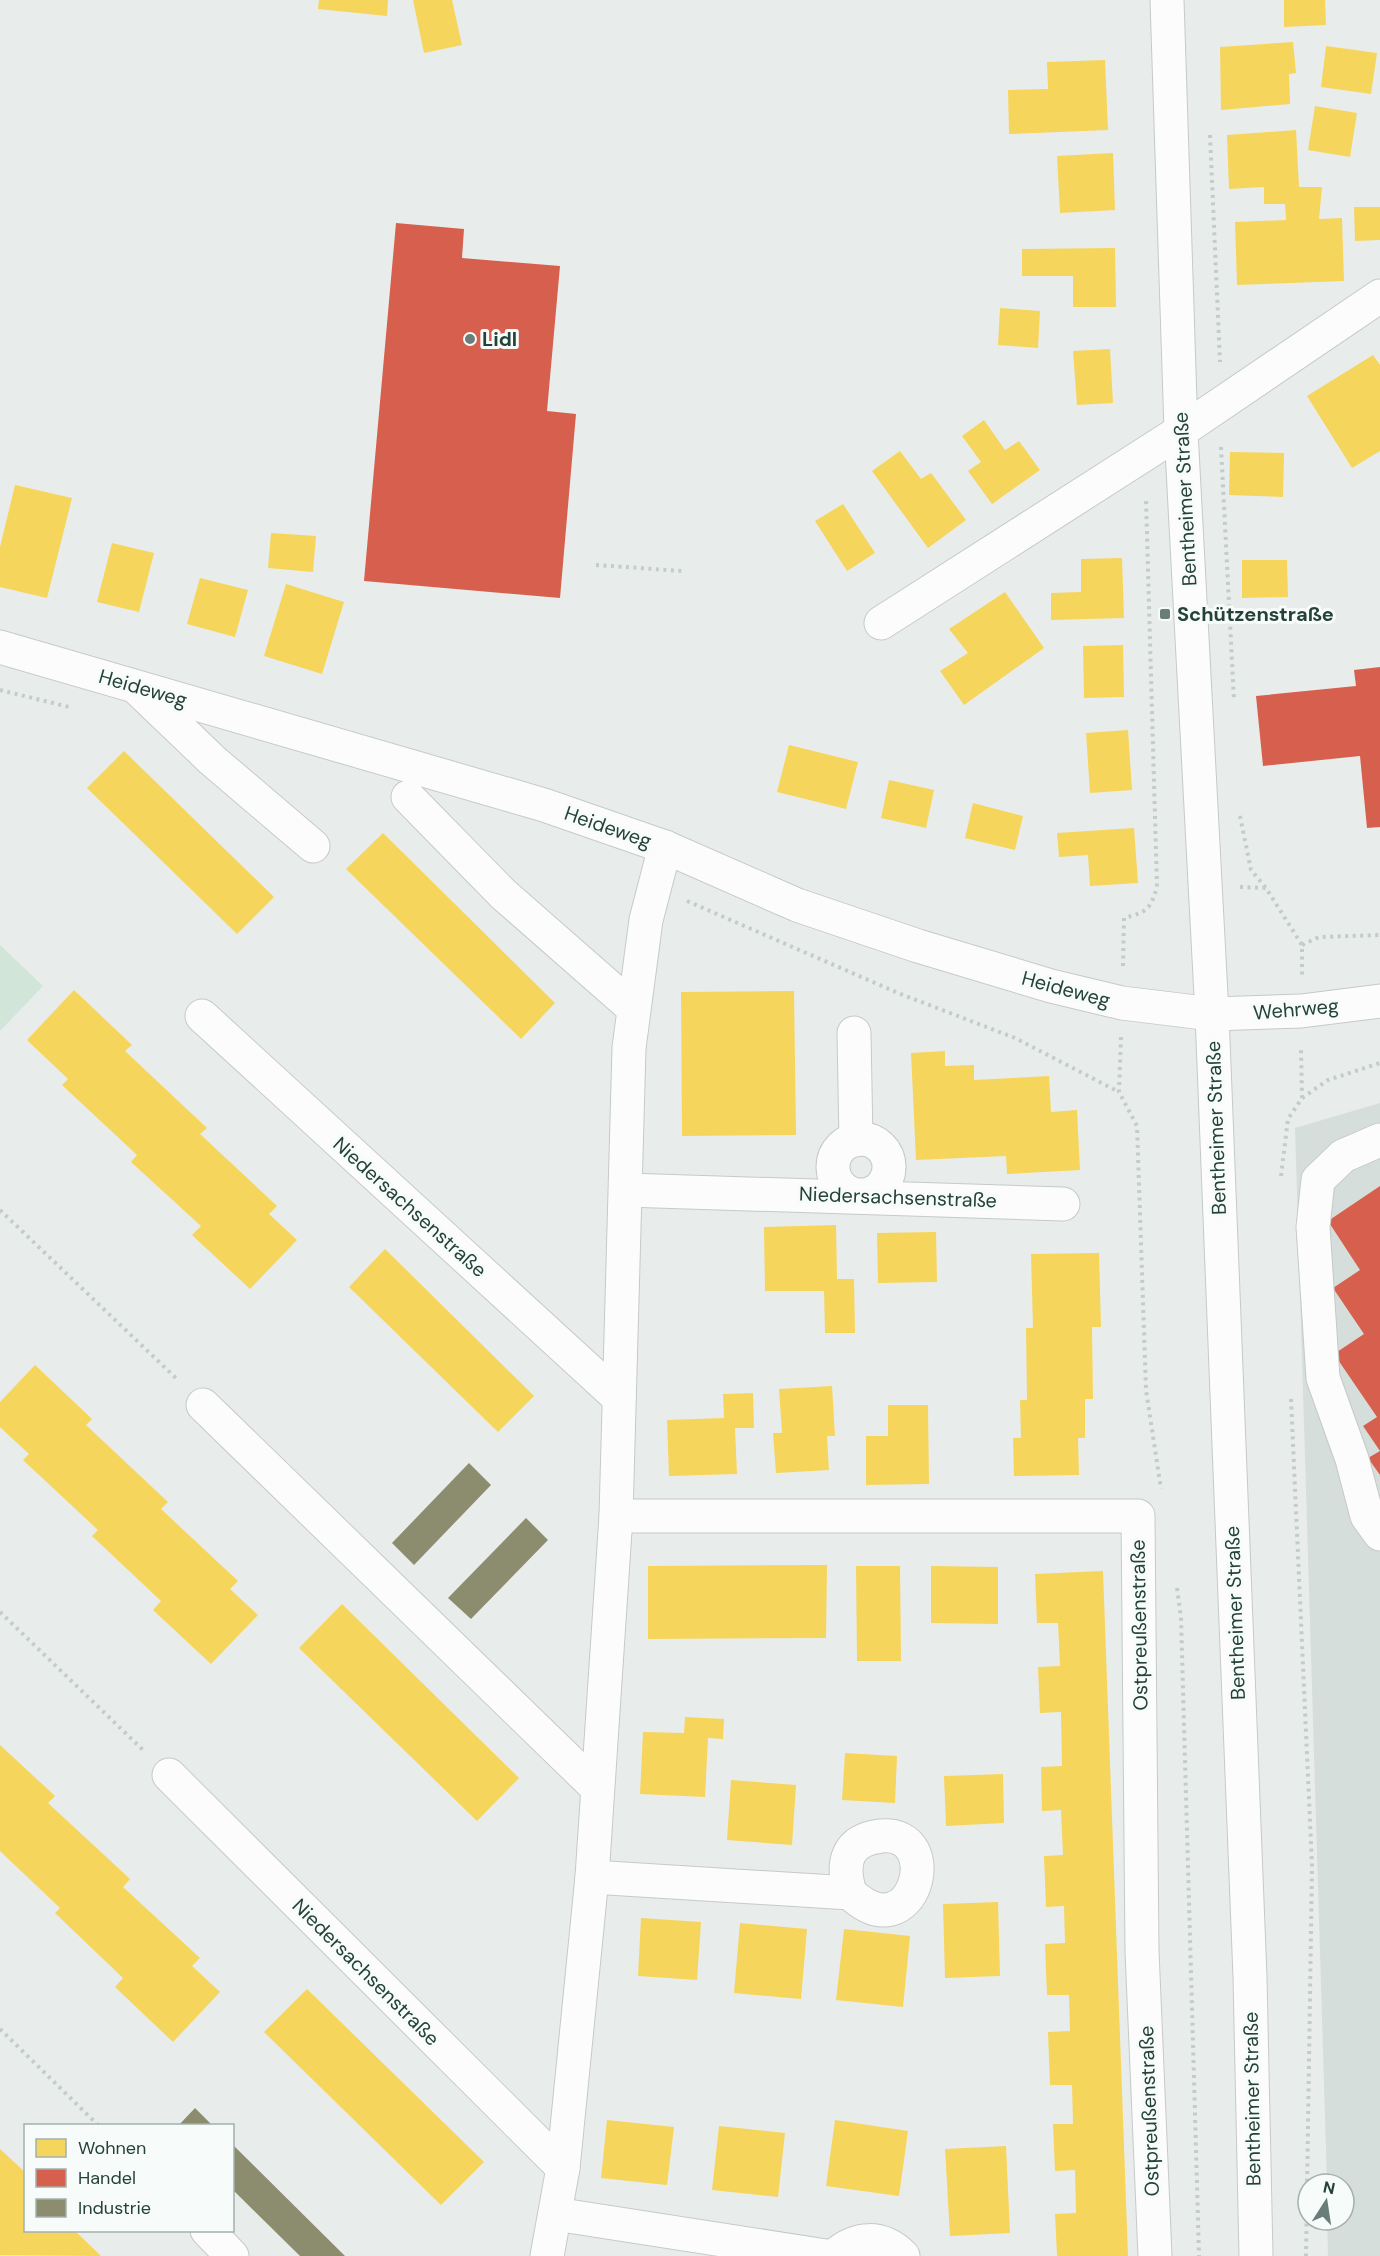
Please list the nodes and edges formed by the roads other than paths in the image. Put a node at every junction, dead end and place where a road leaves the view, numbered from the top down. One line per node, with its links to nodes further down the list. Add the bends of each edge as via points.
1 (1167, 0): 3 (street, Bentheimer Straße)
2 (1380, 296): 3 (street)
3 (1181, 431): 4 (street); 12 (street, Bentheimer Straße)
4 (881, 623)
5 (0, 647): 6 (street, Heideweg)
6 (134, 686): 8 (street, via 212,760); 9 (street, Heideweg, via 482,787)
7 (408, 797): 11 (street, via 503,894)
8 (313, 846)
9 (665, 847): 11 (street, via 646,920); 12 (street, Heideweg, via 797,905 1040,983 1122,1003)
10 (1380, 1001): 12 (street, Wehrweg, via 1301,1011)
11 (633, 1008): 16 (street)
12 (1212, 1014): 36 (street, Bentheimer Straße, via 1250,1977)
13 (202, 1016): 19 (street, Niedersachsenstraße)
14 (854, 1033): 17 (street, via 856,1140 881,1148 889,1165 878,1190)
15 (1380, 1140): 22 (street, via 1343,1156 1318,1180 1313,1227 1323,1378 1352,1459 1367,1516)
16 (626, 1190): 17 (street, Niedersachsenstraße); 19 (street)
17 (861, 1195): 18 (street, Niedersachsenstraße)
18 (1063, 1204)
19 (619, 1398): 21 (street)
20 (203, 1405): 24 (street)
21 (616, 1515): 24 (street); 35 (street, Ostpreußenstraße, via 1138,1516 1142,1951)
22 (1380, 1534)
23 (169, 1775): 27 (street, Niedersachsenstraße)
24 (596, 1787): 25 (street)
25 (592, 1877): 26 (street); 27 (street)
26 (850, 1893)
27 (563, 2168): 28 (street)
28 (555, 2214): 31 (street); 32 (street)
29 (209, 2232): 30 (street)
30 (232, 2256)
31 (547, 2256)
32 (826, 2256)
33 (834, 2256): 34 (street, via 845,2246 871,2239 891,2244)
34 (903, 2256)
35 (1155, 2256)
36 (1256, 2256)

